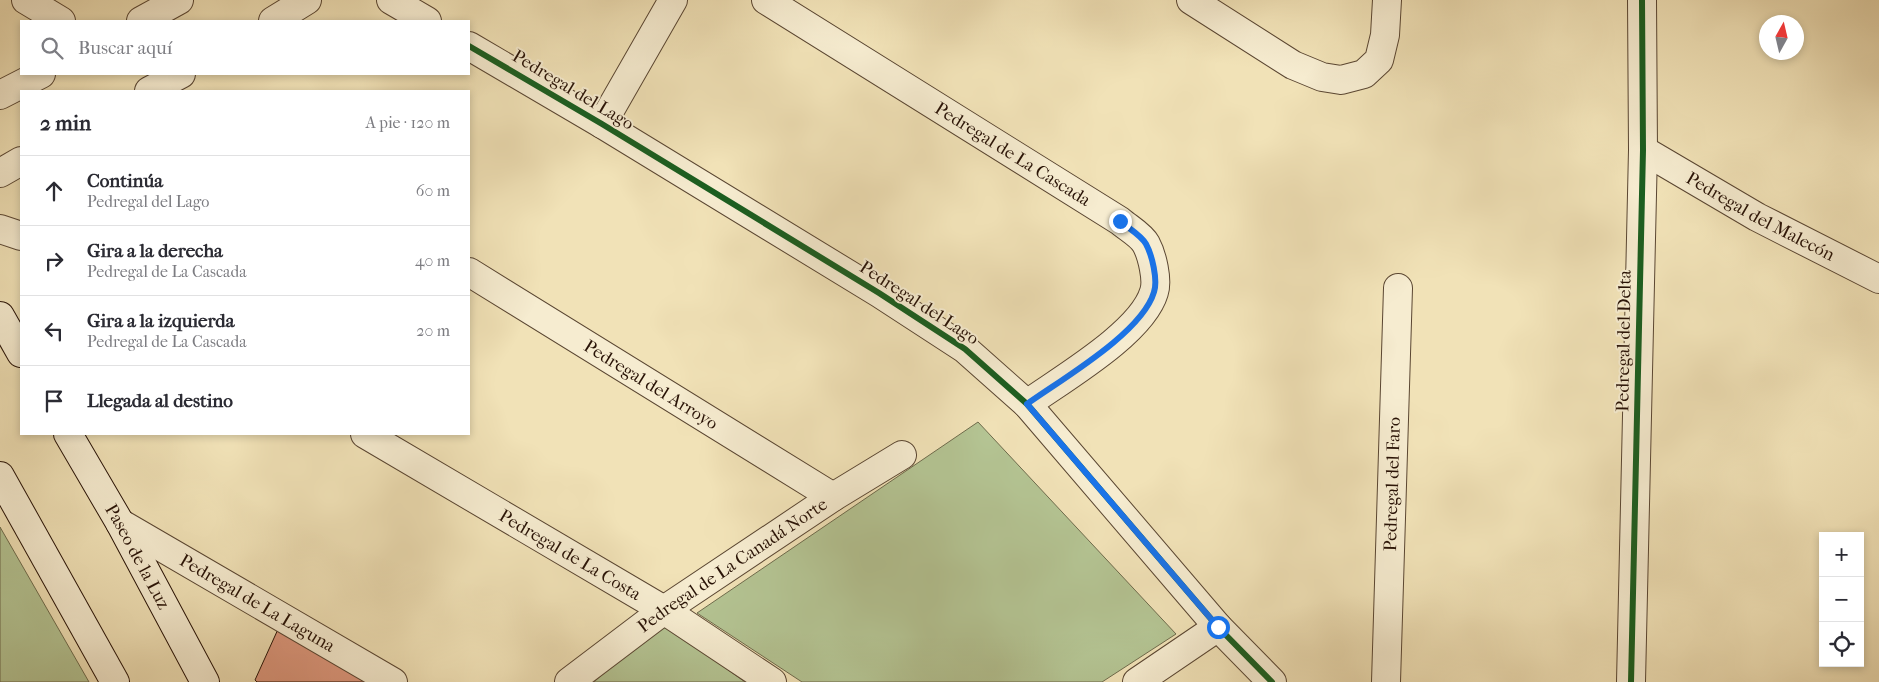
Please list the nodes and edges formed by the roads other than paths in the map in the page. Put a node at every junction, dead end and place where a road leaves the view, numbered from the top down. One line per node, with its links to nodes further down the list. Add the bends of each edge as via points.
1 (26, 0): 10 (street)
2 (180, 0): 11 (street)
3 (307, 0): 12 (street)
4 (391, 0): 13 (street)
5 (672, 0): 17 (street)
6 (766, 0): 28 (street, Pedregal de La Cascada, via 1120,221 1145,242 1154,268 1155,291 1140,318 1114,343)
7 (1191, 0): 8 (street, via 1293,65 1322,77 1341,80 1364,74 1379,60 1385,35)
8 (1387, 0)
9 (1642, 0): 18 (street, Pedregal del Delta)
10 (59, 20)
11 (143, 20)
12 (275, 20)
13 (425, 20)
14 (470, 47): 17 (street, Pedregal del Lago)
15 (39, 75): 16 (street)
16 (0, 95)
17 (602, 124): 28 (street, Pedregal del Lago, via 965,349)
18 (1643, 150): 24 (street, Pedregal del Malecón, via 1757,217); 45 (street, Pedregal del Delta)
19 (20, 162): 20 (street)
20 (0, 173)
21 (0, 229): 22 (street)
22 (20, 236)
23 (470, 273): 33 (street, Pedregal del Arroyo)
24 (1879, 280)
25 (1398, 288): 44 (street, Pedregal del Faro)
26 (0, 316): 27 (street)
27 (20, 351)
28 (1027, 404): 36 (street, Pedregal del Lago)
29 (69, 435): 34 (street, Paseo de la Luz)
30 (367, 435): 35 (street, Pedregal de La Costa)
31 (902, 455): 33 (street, Pedregal de La Canadá Norte)
32 (0, 476): 37 (street)
33 (833, 497): 35 (street, Pedregal de La Canadá Norte)
34 (120, 523): 38 (street, Paseo de la Luz); 39 (street, Pedregal de La Laguna)
35 (664, 610): 40 (street, Pedregal de La Canadá Norte); 41 (street, Pedregal de La Costa)
36 (1218, 627): 42 (street); 43 (street, Pedregal del Lago)
37 (115, 682)
38 (205, 682)
39 (393, 682)
40 (569, 682)
41 (772, 682)
42 (1137, 682)
43 (1272, 682)
44 (1386, 682)
45 (1631, 682)

